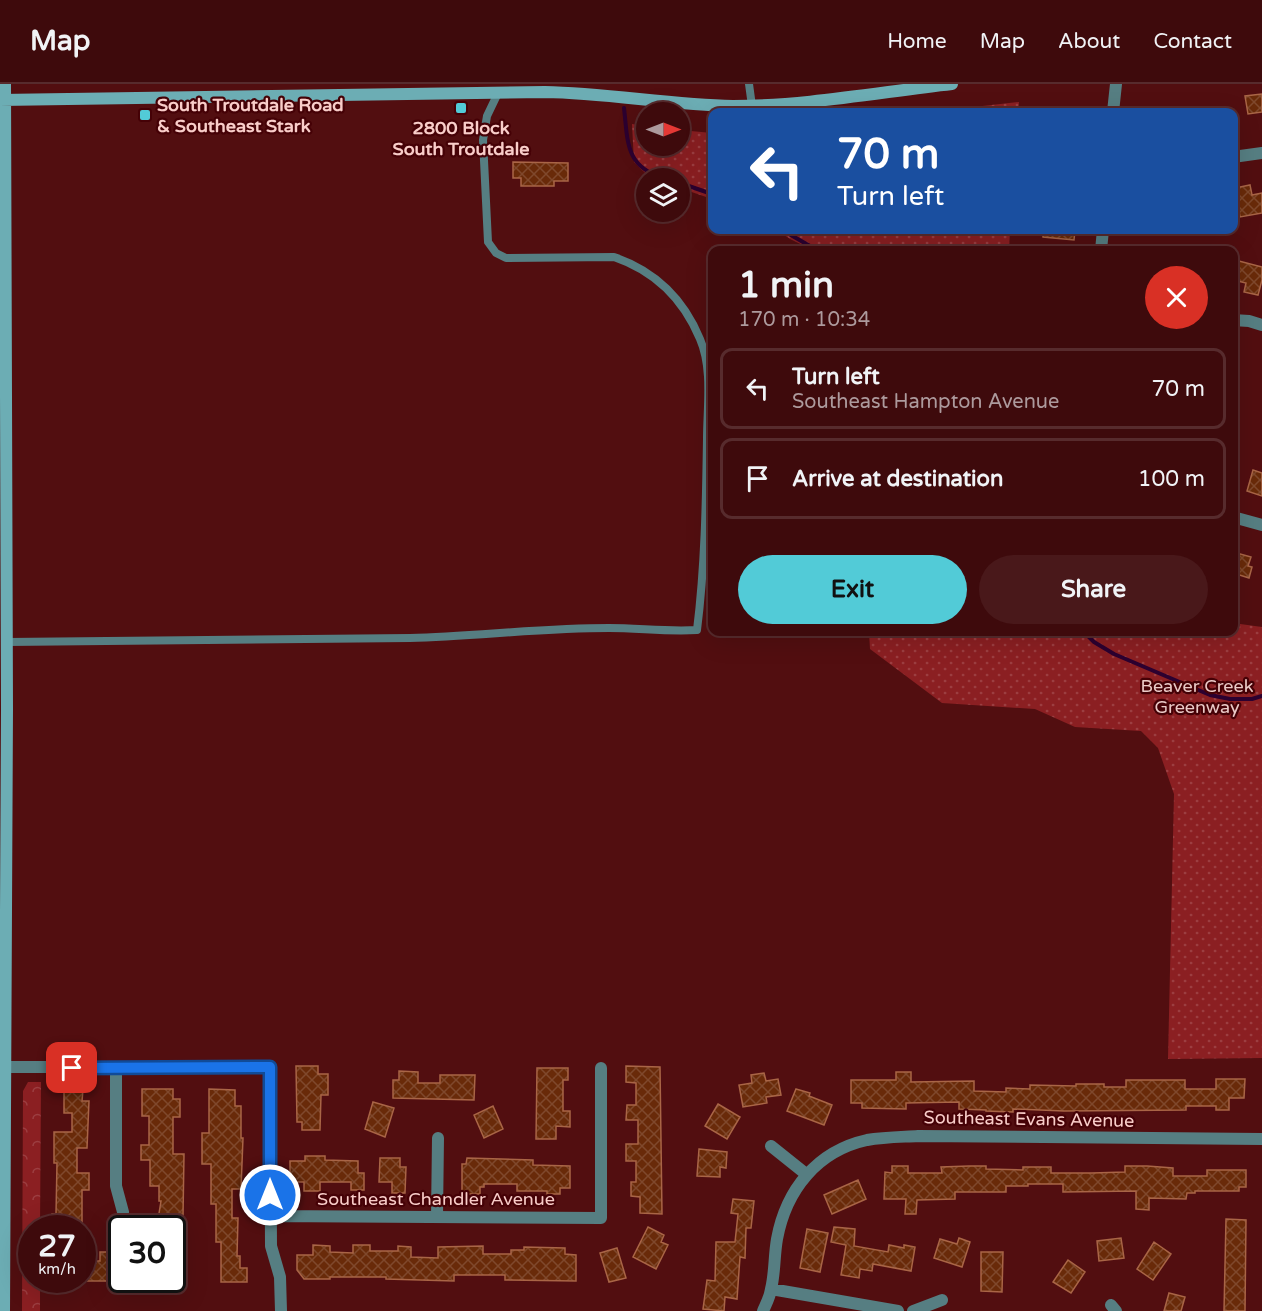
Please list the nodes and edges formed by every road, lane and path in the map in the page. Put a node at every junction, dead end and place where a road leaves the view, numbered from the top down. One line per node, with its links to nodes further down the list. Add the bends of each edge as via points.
1 (5, 84): 7 (main road)
2 (749, 84): 8 (lane)
3 (952, 84): 5 (main road)
4 (1116, 84): 9 (street)
5 (898, 87): 8 (main road)
6 (498, 93): 7 (main road); 8 (main road, via 575,93 682,104); 16 (lane, via 483,140 488,242 496,253 506,258 614,257 629,262 653,275 673,294 701,340 707,367 707,412 704,577 697,630 601,628 411,638)
7 (3, 100): 16 (main road)
8 (752, 105)
9 (1113, 108)
10 (1262, 153): 11 (street)
11 (1238, 156)
12 (1238, 320): 13 (street)
13 (1262, 325)
14 (1238, 518): 15 (street)
15 (1262, 525)
16 (7, 642): 17 (main road)
17 (4, 709): 18 (main road)
18 (3, 1067): 19 (street); 25 (main road)
19 (116, 1068): 26 (street, via 116,1186); 27 (street, via 270,1067)
20 (601, 1068): 28 (street, Southeast Chandler Avenue, via 601,1218)
21 (438, 1138): 28 (street)
22 (1262, 1139): 24 (street, Southeast Evans Avenue, via 885,1138 845,1147)
23 (771, 1146): 24 (street)
24 (806, 1174): 29 (street, Southeast Evans Avenue, via 781,1222)
25 (2, 1191): 31 (main road)
26 (123, 1212)
27 (270, 1216): 28 (street, Southeast Chandler Avenue); 32 (street)
28 (437, 1216)
29 (771, 1289): 33 (street, Southeast Evans Avenue); 34 (street)
30 (942, 1300): 35 (street)
31 (4, 1311)
32 (281, 1311)
33 (763, 1311)
34 (898, 1311)
35 (913, 1311)

